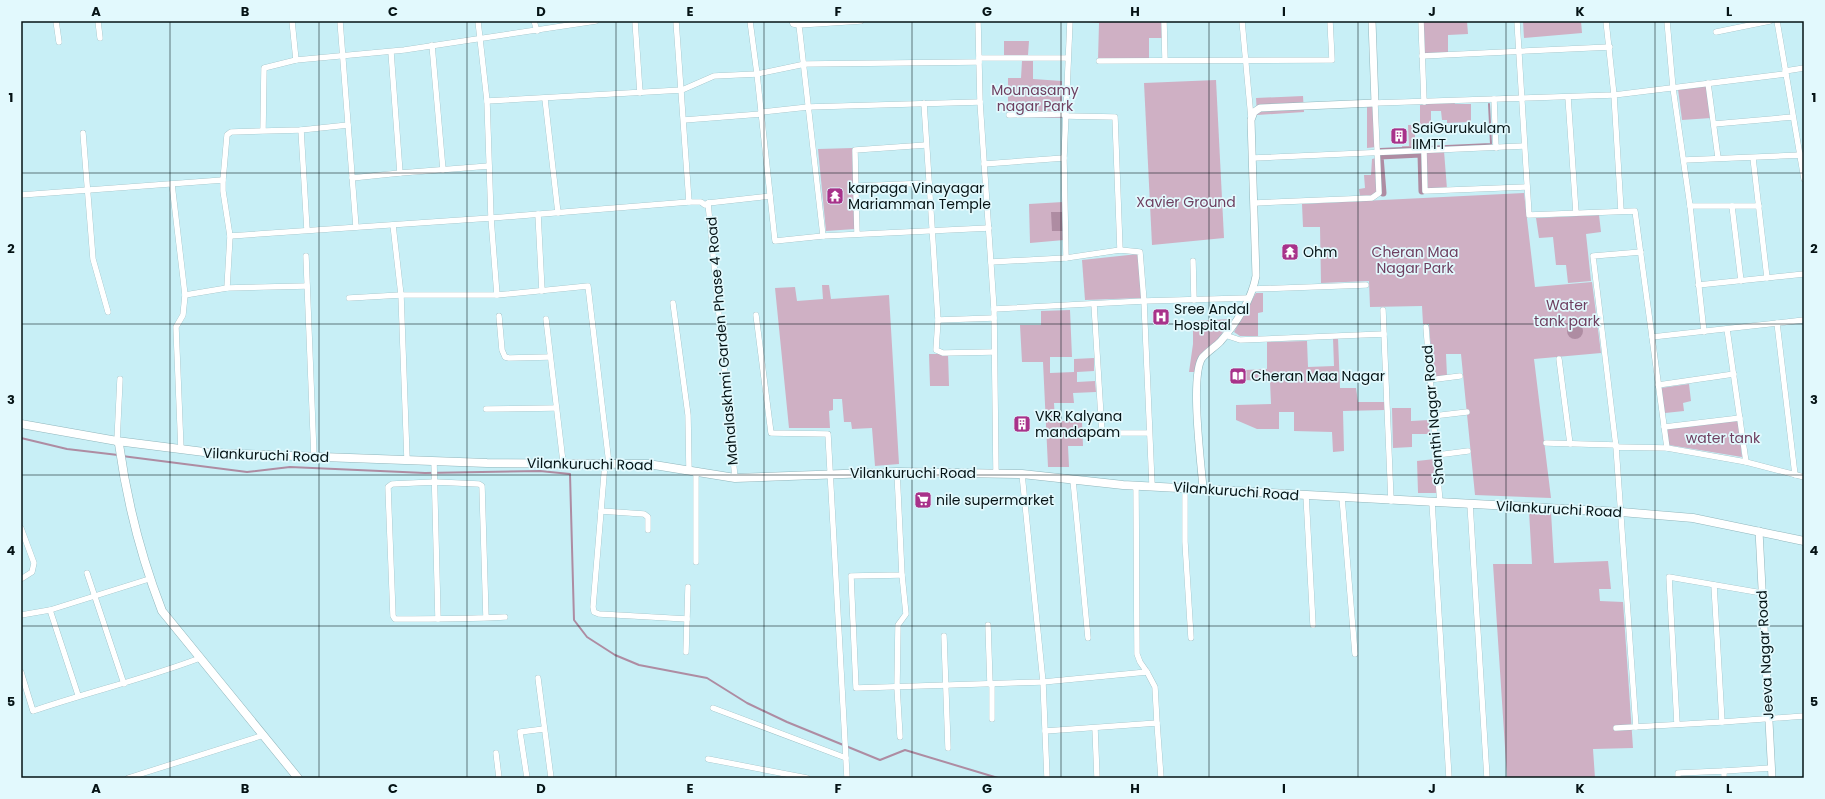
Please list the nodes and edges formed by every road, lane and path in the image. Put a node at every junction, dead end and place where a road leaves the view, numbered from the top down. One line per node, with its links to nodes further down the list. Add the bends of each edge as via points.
1 (56, 21): 30 (street)
2 (98, 21): 28 (street)
3 (292, 21): 38 (street)
4 (340, 21): 36 (street)
5 (478, 21): 29 (street)
6 (534, 21): 26 (street)
7 (596, 21): 26 (street)
8 (635, 21): 50 (street)
9 (676, 21): 49 (street)
10 (750, 21): 46 (street)
11 (792, 21): 25 (street, via 793,24)
12 (861, 21): 25 (street)
13 (978, 21): 39 (street)
14 (1070, 21): 37 (street)
15 (1164, 21): 40 (street)
16 (1242, 21): 41 (street)
17 (1330, 21): 41 (street, via 1332,60)
18 (1372, 21): 60 (street)
19 (1421, 21): 35 (street)
20 (1517, 21): 34 (street)
21 (1606, 21): 32 (street)
22 (1668, 21): 48 (street)
23 (1770, 21): 27 (street)
24 (1777, 21): 45 (street)
25 (799, 25): 43 (street)
26 (537, 31): 29 (street)
27 (1716, 32)
28 (100, 38)
29 (479, 39): 31 (street); 56 (street)
30 (59, 42)
31 (432, 45): 33 (street); 86 (street)
32 (1610, 47): 34 (street); 51 (street)
33 (391, 52): 36 (street); 87 (street)
34 (1519, 52): 35 (street); 53 (street)
35 (1422, 56): 58 (street)
36 (343, 57): 38 (street); 69 (street)
37 (1068, 58): 39 (street); 64 (street)
38 (296, 60): 70 (street, via 264,68)
39 (979, 60): 43 (street); 57 (street)
40 (1165, 60): 41 (street); 42 (street)
41 (1246, 60): 67 (street)
42 (1099, 61)
43 (805, 64): 46 (street); 61 (street)
44 (1804, 68): 45 (street)
45 (1785, 72): 47 (street); 65 (street)
46 (757, 74): 49 (street, via 714,76); 62 (street)
47 (1708, 83): 48 (street); 68 (street)
48 (1673, 88): 51 (street); 83 (street)
49 (682, 90): 50 (street); 66 (street)
50 (640, 93): 54 (street)
51 (1614, 95): 52 (street); 104 (street)
52 (1568, 97): 53 (street); 106 (street)
53 (1521, 98): 55 (street); 74 (street)
54 (546, 99): 56 (street); 105 (street)
55 (1494, 99): 58 (street); 75 (street)
56 (487, 101): 85 (street)
57 (980, 102): 59 (street); 84 (street)
58 (1424, 102): 60 (street)
59 (924, 103): 61 (street); 73 (street)
60 (1375, 103): 67 (street, via 1260,108 1254,112); 77 (street)
61 (808, 107): 62 (street); 116 (street)
62 (761, 113): 66 (street); 97 (street)
63 (1009, 115): 64 (street)
64 (1065, 115): 79 (street); 117 (street, via 1115,117)
65 (1793, 117): 68 (street); 78 (street)
66 (684, 120): 98 (street)
67 (1251, 120): 80 (street)
68 (1714, 124): 81 (street)
69 (348, 125): 71 (street); 88 (street)
70 (263, 130): 71 (street); 89 (street, via 231,132 227,135)
71 (301, 130): 112 (street)
72 (84, 133): 95 (street)
73 (926, 145): 91 (street); 93 (street, via 855,150)
74 (1524, 146): 75 (street); 94 (street)
75 (1496, 148): 76 (street)
76 (1424, 151): 77 (street); 94 (street, via 1425,191)
77 (1378, 153): 80 (street); 100 (street, via 1379,193 1372,198)
78 (1802, 156): 82 (street); 90 (street)
79 (1064, 158): 84 (street); 120 (street)
80 (1253, 158): 100 (street)
81 (1718, 158): 82 (street); 83 (street)
82 (1753, 158): 103 (street)
83 (1684, 160): 101 (street)
84 (984, 164): 111 (street)
85 (489, 166): 86 (street); 108 (street)
86 (443, 170): 87 (street)
87 (400, 172): 88 (street)
88 (352, 178): 110 (street)
89 (223, 180): 92 (street); 115 (street)
90 (1804, 180)
91 (929, 183): 93 (street); 113 (street)
92 (172, 184): 95 (street); 132 (street)
93 (857, 186): 114 (street)
94 (1527, 187): 106 (street, via 1529,215)
95 (87, 190): 96 (street); 143 (street, via 93,259)
96 (21, 195)
97 (770, 196): 99 (street); 116 (street, via 775,241)
98 (689, 202): 99 (street, Mahalaskhmi Garden Phase 4 Road, via 701,202 706,205); 105 (street, Mahalaskhmi Garden Phase 4 Road)
99 (708, 202): 194 (street, Mahalaskhmi Garden Phase 4 Road)
100 (1255, 203): 130 (street)
101 (1690, 206): 102 (street); 127 (street)
102 (1732, 206): 103 (street); 125 (street)
103 (1759, 206): 124 (street)
104 (1620, 211): 106 (street); 118 (street, via 1635,211)
105 (558, 213): 107 (street, Mahalaskhmi Garden Phase 4 Road)
106 (1576, 213)
107 (538, 214): 108 (street, Mahalaskhmi Garden Phase 4 Road); 131 (street)
108 (491, 218): 109 (street, Mahalaskhmi Garden Phase 4 Road); 134 (street)
109 (393, 225): 110 (street, Mahalaskhmi Garden Phase 4 Road); 133 (street)
110 (356, 227): 112 (street, Mahalaskhmi Garden Phase 4 Road)
111 (989, 228): 113 (street); 122 (street)
112 (307, 230): 115 (street, Mahalaskhmi Garden Phase 4 Road)
113 (931, 230): 114 (street); 148 (street)
114 (858, 234): 116 (street)
115 (230, 236): 129 (street)
116 (823, 236)
117 (1120, 250): 120 (street); 138 (street, via 1140,252)
118 (1641, 252): 156 (street); 176 (street, via 1593,256)
119 (306, 256): 128 (street)
120 (1066, 258): 122 (street)
121 (1192, 261): 137 (street)
122 (991, 262): 141 (street)
123 (1804, 274): 124 (street)
124 (1768, 278): 125 (street)
125 (1741, 281): 127 (street)
126 (1366, 285): 130 (street)
127 (1698, 285): 153 (street)
128 (307, 286): 129 (street); 181 (street)
129 (227, 288): 132 (street)
130 (1254, 290): 136 (street)
131 (542, 291): 134 (street); 186 (street, via 588,286)
132 (185, 294): 178 (street, via 183,315 176,327)
133 (401, 295): 134 (street); 135 (street); 182 (street)
134 (497, 295)
135 (348, 298)
136 (1248, 298): 137 (street); 155 (street)
137 (1194, 300): 138 (street)
138 (1144, 301): 140 (street); 172 (street)
139 (673, 303): 187 (street)
140 (1094, 304): 141 (street); 172 (street, via 1102,433)
141 (994, 309): 146 (street)
142 (1383, 310): 154 (street)
143 (108, 312)
144 (756, 315): 190 (street, via 771,433 828,434)
145 (499, 316): 158 (street, via 505,357)
146 (994, 318): 148 (street); 157 (street)
147 (546, 319): 158 (street)
148 (938, 320): 157 (street, via 936,350 943,353)
149 (1804, 320): 150 (street)
150 (1777, 323): 152 (street); 192 (street)
151 (1426, 326): 163 (street, Shanthi Nagar Road)
152 (1727, 329): 153 (street); 160 (street)
153 (1704, 332): 156 (street)
154 (1384, 334): 155 (street, via 1240,340); 203 (street)
155 (1225, 335): 200 (street, via 1202,359 1196,380)
156 (1652, 337): 164 (street)
157 (994, 352): 189 (street)
158 (550, 357): 165 (street)
159 (1559, 359): 175 (street)
160 (1734, 374): 164 (street); 169 (street)
161 (1460, 376): 163 (street)
162 (120, 379): 173 (street)
163 (1429, 380): 168 (street, Shanthi Nagar Road)
164 (1658, 385): 171 (street)
165 (556, 408): 166 (street); 184 (street)
166 (486, 409)
167 (1467, 412): 168 (street)
168 (1433, 416): 180 (street, Shanthi Nagar Road)
169 (1740, 418): 171 (street); 185 (street)
170 (21, 424): 173 (main road, Vilankuruchi Road)
171 (1664, 427): 177 (street)
172 (1148, 433): 198 (street)
173 (118, 443): 178 (main road, Vilankuruchi Road); 216 (main road, via 131,514)
174 (1546, 443): 175 (street)
175 (1570, 444): 176 (street)
176 (1616, 446): 177 (street); 207 (street)
177 (1667, 448): 185 (street)
178 (181, 450): 181 (main road, Vilankuruchi Road)
179 (1468, 451): 180 (street)
180 (1437, 455): 204 (street, Shanthi Nagar Road)
181 (314, 457): 182 (main road, Vilankuruchi Road)
182 (407, 459): 183 (main road, Vilankuruchi Road)
183 (434, 461): 184 (main road, Vilankuruchi Road); 195 (street)
184 (563, 462): 186 (main road, Vilankuruchi Road)
185 (1746, 462): 192 (street)
186 (607, 464): 187 (main road, Vilankuruchi Road, via 648,464); 206 (street)
187 (693, 471): 194 (main road, Vilankuruchi Road); 212 (street)
188 (897, 472): 189 (main road, Vilankuruchi Road); 190 (main road, Vilankuruchi Road); 214 (street)
189 (996, 473): 191 (main road, Vilankuruchi Road)
190 (831, 474): 194 (main road, Vilankuruchi Road); 260 (street)
191 (1022, 474): 196 (main road, Vilankuruchi Road); 238 (street)
192 (1795, 475): 193 (street)
193 (1804, 477)
194 (735, 478)
195 (435, 480): 224 (street, via 482,486); 225 (street); 225 (street, via 392,484 388,487 393,616 395,619)
196 (1073, 480): 197 (main road, Vilankuruchi Road); 230 (street)
197 (1136, 485): 198 (main road, Vilankuruchi Road); 236 (street, via 1137,654)
198 (1152, 486): 199 (main road, Vilankuruchi Road)
199 (1185, 487): 200 (main road, Vilankuruchi Road); 231 (street, via 1185,542)
200 (1202, 488): 201 (main road, Vilankuruchi Road)
201 (1306, 495): 202 (main road, Vilankuruchi Road); 228 (street)
202 (1342, 497): 203 (main road, Vilankuruchi Road); 233 (street)
203 (1391, 501): 204 (main road, Vilankuruchi Road)
204 (1436, 502): 205 (main road, Vilankuruchi Road); 274 (street, Shanthi Nagar Road)
205 (1470, 504): 207 (main road, Vilankuruchi Road); 275 (street)
206 (601, 511): 209 (street, via 644,514 648,517); 226 (street, via 594,612)
207 (1621, 512): 210 (main road, Vilankuruchi Road, via 1693,518); 251 (street)
208 (21, 528): 215 (street, via 34,563 32,572)
209 (648, 530)
210 (1759, 531): 211 (main road, Vilankuruchi Road); 219 (street, Jeeva Nagar Road)
211 (1804, 541)
212 (696, 562)
213 (87, 573): 220 (street)
214 (902, 575): 242 (street, via 906,614 898,625); 242 (street, via 851,576 856,688)
215 (21, 579)
216 (150, 579): 220 (street); 234 (main road, via 162,611)
217 (1714, 585): 219 (street); 248 (street); 250 (street, via 1669,577)
218 (688, 587): 226 (street)
219 (1762, 593): 247 (street, Jeeva Nagar Road)
220 (95, 596): 221 (street); 239 (street)
221 (50, 610): 222 (street); 243 (street)
222 (21, 615)
223 (505, 617): 224 (street)
224 (486, 618): 225 (street)
225 (438, 619)
226 (687, 619): 232 (street)
227 (988, 625): 240 (street)
228 (1313, 625)
229 (944, 636): 241 (street)
230 (1088, 638)
231 (1191, 638)
232 (686, 652)
233 (1355, 654)
234 (200, 658): 239 (street); 256 (main road)
235 (21, 672): 243 (street, via 33,711)
236 (1147, 672): 238 (street); 249 (street, via 1155,688)
237 (538, 678): 254 (street)
238 (1043, 682): 240 (street); 255 (street)
239 (124, 684): 243 (street)
240 (991, 684): 241 (street); 246 (street)
241 (946, 686): 242 (street); 258 (street)
242 (897, 687): 257 (street)
243 (78, 695)
244 (713, 708): 260 (street)
245 (1804, 716): 247 (street)
246 (992, 719)
247 (1769, 719): 248 (street); 262 (street, Jeeva Nagar Road)
248 (1722, 722): 250 (street)
249 (1157, 723): 252 (street); 273 (street)
250 (1677, 724): 251 (street)
251 (1636, 727): 253 (street)
252 (1095, 728): 255 (street); 272 (street)
253 (1616, 728)
254 (544, 729): 267 (street, via 520,732); 268 (street)
255 (1045, 731): 271 (street)
256 (264, 735): 264 (street); 265 (main road)
257 (900, 737)
258 (948, 748)
259 (496, 753): 266 (street)
260 (846, 758): 270 (street)
261 (708, 759): 269 (street)
262 (1771, 768): 263 (street); 278 (street, Jeeva Nagar Road)
263 (1724, 771): 276 (street, via 1678,773); 277 (street)
264 (128, 778)
265 (298, 778)
266 (499, 778)
267 (527, 778)
268 (551, 778)
269 (807, 778)
270 (847, 778)
271 (1046, 778)
272 (1097, 778)
273 (1161, 778)
274 (1449, 778)
275 (1487, 778)
276 (1678, 778)
277 (1724, 778)
278 (1772, 778)

